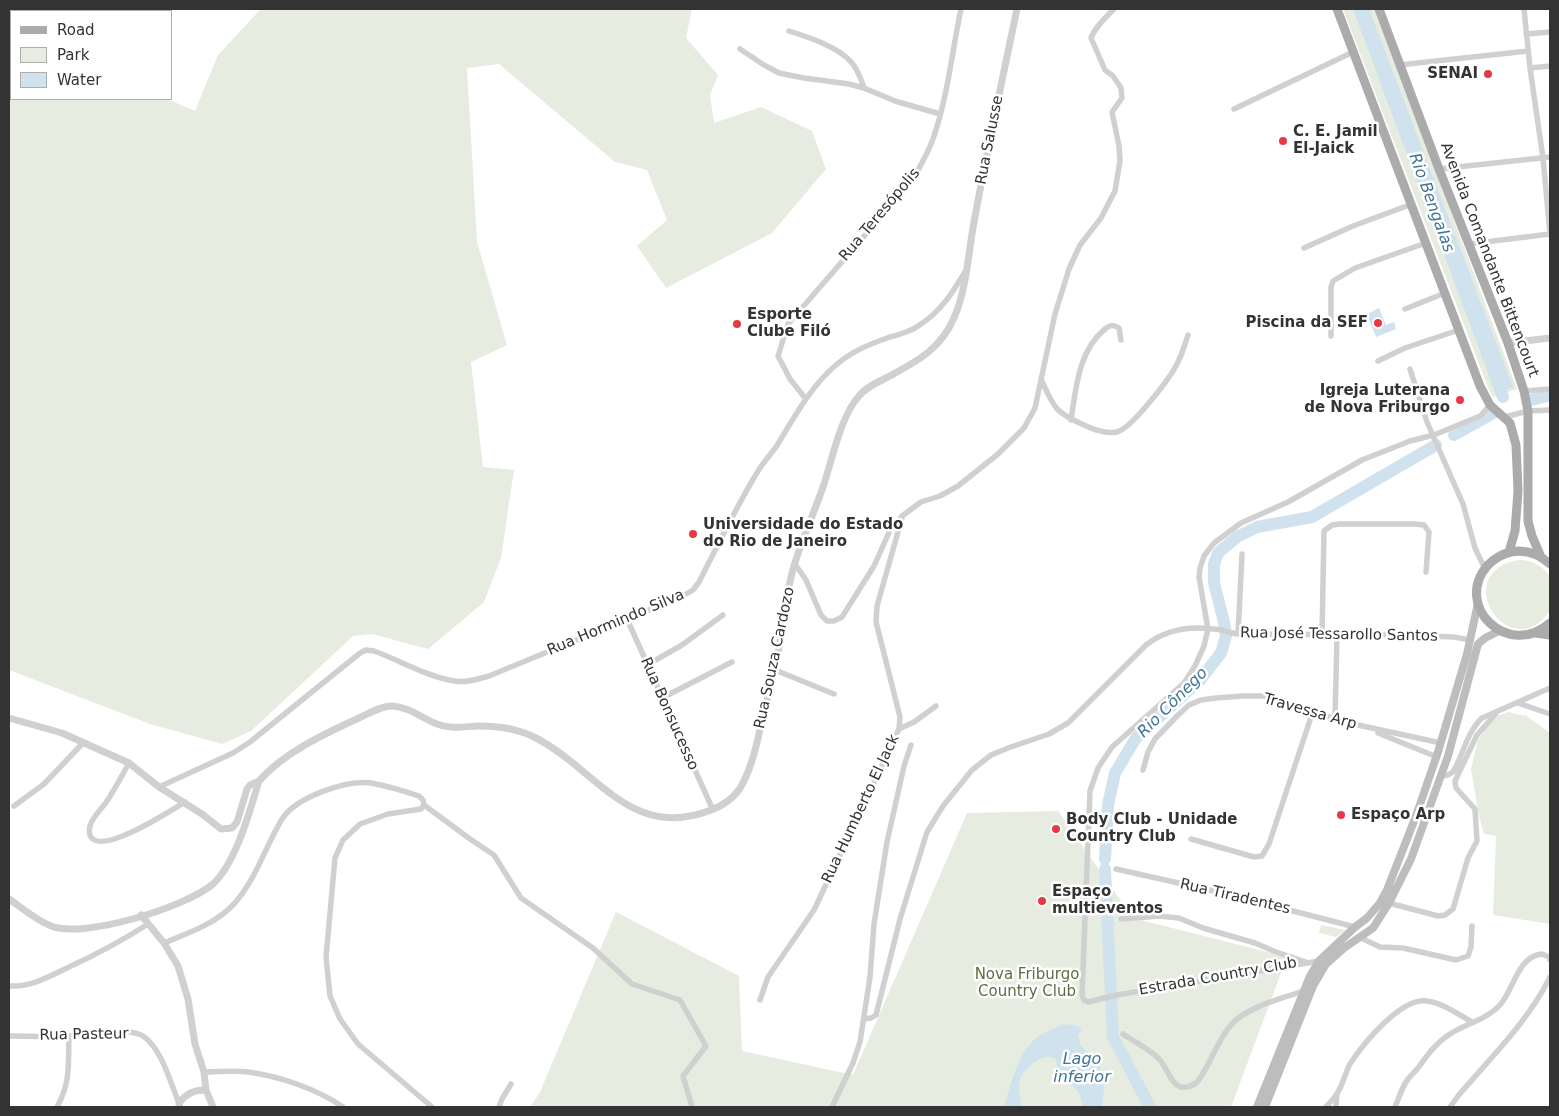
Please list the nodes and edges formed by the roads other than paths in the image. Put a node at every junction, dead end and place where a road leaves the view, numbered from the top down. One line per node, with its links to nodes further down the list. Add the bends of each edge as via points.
1 (961, 9): 18 (street, Rua Teresópolis)
2 (1017, 9): 27 (street, Rua Salusse)
3 (1114, 9): 38 (street, via 1091,38 1105,70 1121,88 1122,98 1112,112 1120,146 1115,191 1068,269)
4 (1337, 9): 12 (main road)
5 (1379, 9): 13 (main road, Avenida Comandante Bittencourt)
6 (1524, 9): 9 (street)
7 (789, 30): 16 (street, via 846,57 858,72)
8 (1550, 32): 9 (street)
9 (1526, 34): 11 (street)
10 (740, 48): 16 (street, via 779,73)
11 (1528, 50): 13 (street); 15 (street)
12 (1353, 52): 17 (street); 22 (main road)
13 (1399, 65): 21 (main road, Avenida Comandante Bittencourt)
14 (1550, 66): 15 (street)
15 (1530, 68): 20 (street)
16 (864, 88): 18 (street)
17 (1234, 109)
18 (940, 114): 41 (street, Rua Teresópolis, via 926,156 912,181 788,324 778,356)
19 (1550, 157): 20 (street)
20 (1543, 158): 21 (street); 23 (street)
21 (1439, 169): 25 (main road, Avenida Comandante Bittencourt)
22 (1412, 204): 24 (main road); 26 (street)
23 (1550, 234): 25 (street)
24 (1426, 243): 28 (main road); 32 (street, via 1355,268 1333,281)
25 (1469, 244): 35 (main road, Avenida Comandante Bittencourt)
26 (1304, 248)
27 (966, 271): 41 (street, Rua Hormindo Silva, via 947,301 921,325 854,351 836,364); 52 (street, Rua Souza Cardozo, via 954,318 943,338 924,356 868,388 850,409)
28 (1445, 293): 29 (street); 30 (main road)
29 (1405, 309)
30 (1459, 330): 36 (street); 42 (main road)
31 (1188, 335): 46 (street, via 1177,364 1161,388 1119,431 1097,431)
32 (1330, 336)
33 (1550, 338): 35 (street)
34 (1121, 340): 46 (street, via 1119,328 1109,326 1085,355)
35 (1508, 343): 40 (main road, Avenida Comandante Bittencourt)
36 (1378, 361)
37 (1410, 369): 47 (street)
38 (1041, 380): 46 (street, via 1053,405); 48 (street, via 1035,408 1024,428 998,454 958,486 921,502)
39 (1550, 389): 40 (street)
40 (1524, 391): 44 (main road, Avenida Comandante Bittencourt)
41 (805, 398): 57 (street, Rua Hormindo Silva, via 758,470 693,590)
42 (1490, 405): 45 (main road); 47 (street, via 1480,416)
43 (1550, 410): 44 (street)
44 (1528, 411): 45 (street); 51 (main road, Avenida Comandante Bittencourt, via 1528,521 1532,536)
45 (1505, 417): 49 (main road, via 1513,431 1518,460 1515,531)
46 (1071, 420)
47 (1434, 435): 53 (street, via 1456,485 1475,548); 59 (street, via 1362,460 1288,502 1241,523 1214,543 1204,556 1199,577)
48 (902, 516): 52 (street, via 891,528 874,566 842,617 834,621 826,621 821,615 806,580); 81 (street, Rua Humberto El Jack, via 877,606 876,622 898,711)
49 (1509, 552): 51 (main road, via 1531,552); 53 (main road)
50 (1242, 554): 62 (street)
51 (1546, 559)
52 (795, 564): 69 (street, Rua Souza Cardozo)
53 (1485, 569): 55 (main road, via 1478,585)
54 (1426, 572): 63 (street, via 1429,532 1424,525 1332,525 1324,531)
55 (1478, 603): 60 (main road, via 1486,619); 66 (main road)
56 (723, 615): 68 (street, via 682,646)
57 (626, 619): 68 (street, Rua Bonsucesso); 90 (street, Rua Hormindo Silva, via 489,676 469,681 455,682 366,650 250,742)
58 (1550, 622): 61 (main road)
59 (1208, 629): 62 (street, Rua José Tessarollo Santos); 108 (street, Estrada Country Club, via 1201,653 1184,682 1112,747 1098,768 1090,792 1082,995 1088,1002); 115 (street, Rua José Tessarollo Santos, via 1183,629 1156,638 1068,723 1049,734 991,755 972,770 927,832 900,919 876,1015)
60 (1499, 631): 61 (main road, via 1514,636); 88 (main road, via 1478,644)
61 (1535, 633): 65 (main road)
62 (1238, 634): 63 (street, Rua José Tessarollo Santos)
63 (1322, 634): 64 (street, Rua José Tessarollo Santos)
64 (1336, 635): 66 (street, Rua José Tessarollo Santos); 79 (street)
65 (1550, 635)
66 (1470, 640): 83 (main road)
67 (732, 662): 72 (street)
68 (647, 664): 72 (street, Rua Bonsucesso)
69 (775, 670): 71 (street); 94 (street, Rua Souza Cardozo, via 757,744 744,781 731,799)
70 (1550, 688): 73 (street)
71 (834, 694)
72 (662, 698): 94 (street, Rua Bonsucesso)
73 (1518, 703): 76 (street); 77 (street)
74 (936, 706): 81 (street)
75 (1314, 711): 79 (street, Travessa Arp); 87 (street, Travessa Arp, via 1267,696 1201,700 1189,705 1155,739); 95 (street, via 1262,856 1254,857)
76 (1497, 712): 88 (street, via 1477,723 1453,772); 98 (street, via 1477,735 1455,781 1456,788 1476,811 1477,841 1468,858 1453,909 1438,916)
77 (1550, 714)
78 (9, 718): 82 (street, via 62,733)
79 (1335, 719): 80 (street, Travessa Arp)
80 (1364, 727): 83 (street, Travessa Arp); 85 (street, Travessa Arp)
81 (899, 729): 113 (street, Rua Humberto El Jack, via 814,910 768,977)
82 (82, 743): 86 (street); 93 (street, via 44,784)
83 (1441, 743): 85 (main road)
84 (911, 745): 115 (street, via 887,842)
85 (1437, 757): 103 (main road, via 1387,890 1374,911)
86 (129, 764): 90 (street); 91 (street, via 90,824 92,839 99,842 123,836)
87 (1143, 770)
88 (1442, 776): 98 (main road, via 1411,860)
89 (259, 781): 91 (street, Rua Souza Cardozo, via 250,785 237,822 226,830 217,827); 94 (street, Rua Souza Cardozo, via 284,759 317,738 380,709 396,706 442,726 508,729 532,736 562,754 586,776 638,812 660,818 684,817); 99 (street, via 228,864 214,884 194,897)
90 (159, 787): 91 (street)
91 (185, 802)
92 (424, 805): 105 (street, via 419,796 370,783 348,784 295,805 283,818 248,888 232,906 203,927); 128 (street, via 422,809 388,814 360,824 343,840 335,858 326,957 330,996 340,1019 358,1044); 130 (street, via 494,855 521,898 593,948 632,984 680,1000 706,1046 683,1076)
93 (14, 806)
94 (712, 810)
95 (1192, 839)
96 (1116, 869): 103 (street, Rua Tiradentes)
97 (9, 899): 99 (street, via 51,926 72,930 99,927)
98 (1389, 903): 104 (main road, via 1373,928)
99 (142, 915): 101 (street)
100 (1121, 919): 108 (street, via 1179,918)
101 (148, 924): 105 (street); 110 (street, via 104,951 34,983)
102 (1472, 926): 104 (street, via 1468,956 1456,960 1403,948 1380,947)
103 (1355, 927): 107 (main road)
104 (1361, 938): 133 (main road, via 1334,956 1313,986)
105 (164, 942): 120 (street, via 184,983 195,1044)
106 (1550, 960): 116 (street, via 1542,954 1532,956 1500,1005)
107 (1319, 961): 108 (street, Estrada Country Club); 111 (main road)
108 (1306, 962)
109 (1550, 977): 137 (street, via 1538,1000)
110 (9, 986)
111 (1303, 991): 112 (street); 114 (main road)
112 (1284, 998): 114 (street); 117 (street, via 1248,1011 1232,1023 1198,1082 1190,1086 1182,1087 1174,1082 1153,1053)
113 (760, 1000)
114 (1297, 1007): 132 (main road)
115 (864, 1019): 131 (street, via 858,1049)
116 (1472, 1022): 123 (street, via 1436,1003 1414,1002 1389,1017 1362,1047); 136 (street, via 1435,1045 1407,1080)
117 (1123, 1034)
118 (9, 1036): 119 (street, Rua Pasteur)
119 (69, 1036): 124 (street, Rua Pasteur, via 128,1032 142,1036 160,1055); 125 (street, via 68,1080)
120 (204, 1072): 122 (street); 127 (street, via 247,1072 290,1082 330,1098)
121 (511, 1084): 129 (street)
122 (206, 1090): 124 (street, via 185,1095); 126 (street)
123 (1337, 1093): 134 (street); 135 (street)
124 (179, 1106)
125 (57, 1107)
126 (212, 1107)
127 (343, 1107)
128 (432, 1107)
129 (499, 1107)
130 (692, 1107)
131 (832, 1107)
132 (1257, 1107)
133 (1265, 1107)
134 (1326, 1107)
135 (1336, 1107)
136 (1395, 1107)
137 (1450, 1107)

